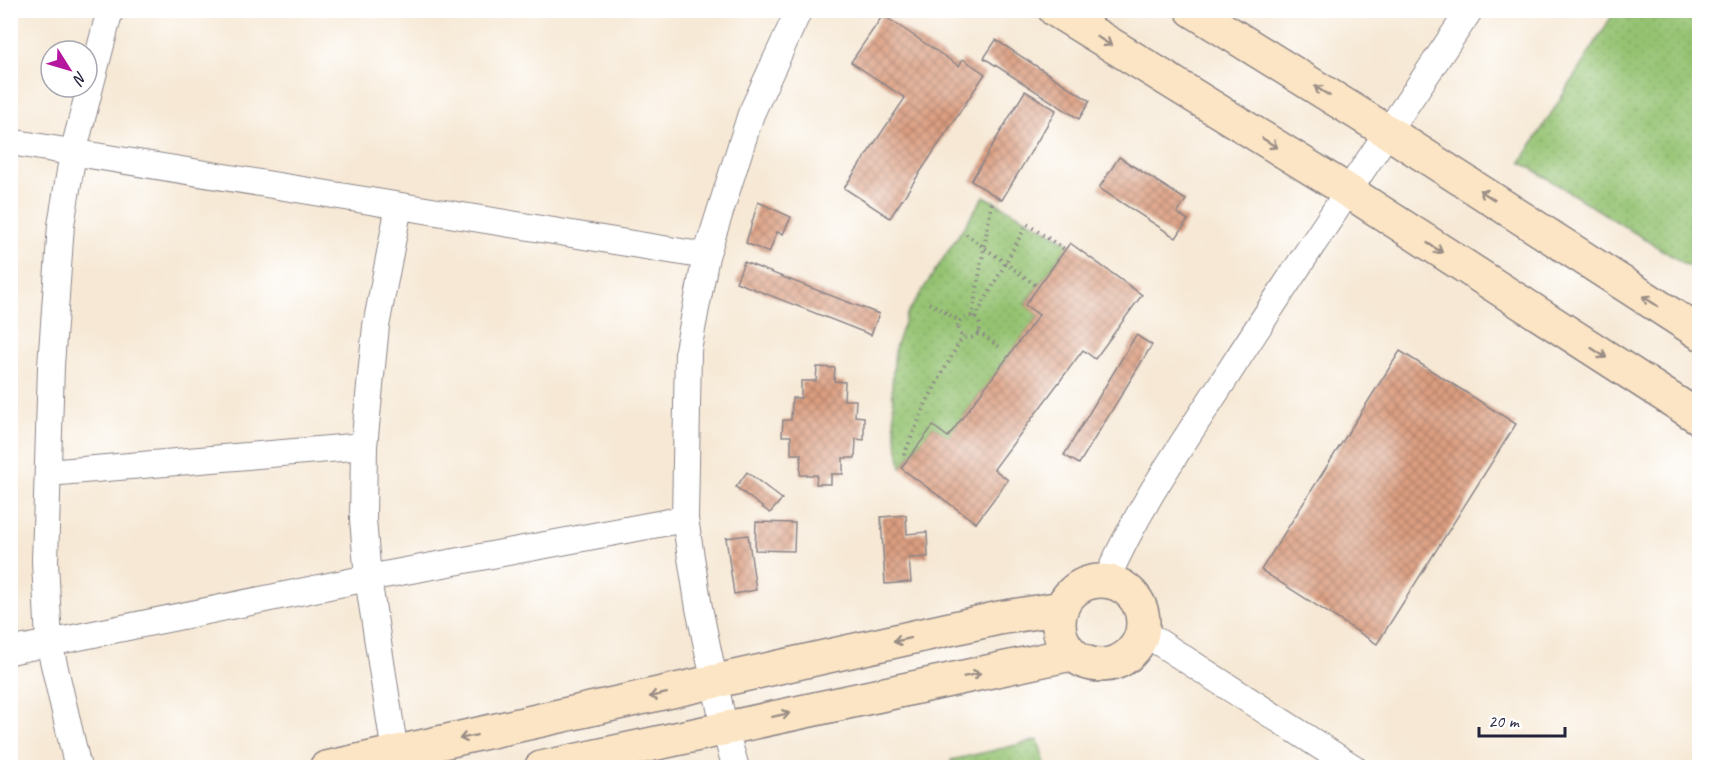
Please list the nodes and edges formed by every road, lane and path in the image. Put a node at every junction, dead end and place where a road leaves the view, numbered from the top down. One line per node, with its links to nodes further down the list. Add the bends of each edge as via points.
1 (110, 10): 8 (street)
2 (799, 10): 15 (street, via 751,114)
3 (1055, 10): 9 (main road, one-way to 9)
4 (1192, 10): 6 (main road, one-way to 4)
5 (1470, 10): 6 (street)
6 (1388, 132): 9 (street); 22 (main road, one-way to 6)
7 (10, 142): 8 (street)
8 (73, 153): 11 (street); 28 (street, via 61,225)
9 (1348, 191): 25 (main road, one-way to 25); 31 (street, via 1150,495)
10 (992, 201): 13 (path)
11 (399, 206): 15 (street); 26 (street, via 376,326)
12 (966, 234): 13 (path)
13 (984, 247): 16 (path); 19 (path)
14 (1064, 249): 16 (path, via 1027,224)
15 (706, 256): 29 (street, via 688,350)
16 (1006, 263): 17 (path); 19 (path)
17 (1038, 287)
18 (929, 303): 20 (path)
19 (973, 318): 20 (path); 21 (path, via 979,324)
20 (960, 321): 23 (path, via 958,328)
21 (978, 332): 23 (path, via 971,338); 24 (path)
22 (1700, 333)
23 (963, 336): 27 (path, via 926,403)
24 (1000, 347)
25 (1700, 418)
26 (364, 446): 28 (street); 30 (street, via 363,519)
27 (904, 455)
28 (48, 473): 34 (street, via 45,561)
29 (685, 519): 30 (street); 37 (street)
30 (368, 578): 34 (street); 39 (street)
31 (1106, 581): 32 (main road, via 1090,582 1076,589); 33 (main road, via 1133,595 1141,609)
32 (1062, 608): 36 (main road, via 1059,631); 37 (main road, one-way to 37, via 999,618)
33 (1143, 632): 36 (main road, via 1132,653 1112,664 1089,664); 44 (street)
34 (49, 643): 35 (street); 40 (street)
35 (10, 651)
36 (1071, 654): 38 (main road, one-way to 36)
37 (716, 682): 38 (street); 39 (main road, one-way to 39)
38 (724, 727): 42 (main road); 43 (street)
39 (395, 753): 41 (main road)
40 (78, 768)
41 (326, 768)
42 (541, 768)
43 (736, 768)
44 (1354, 768)

